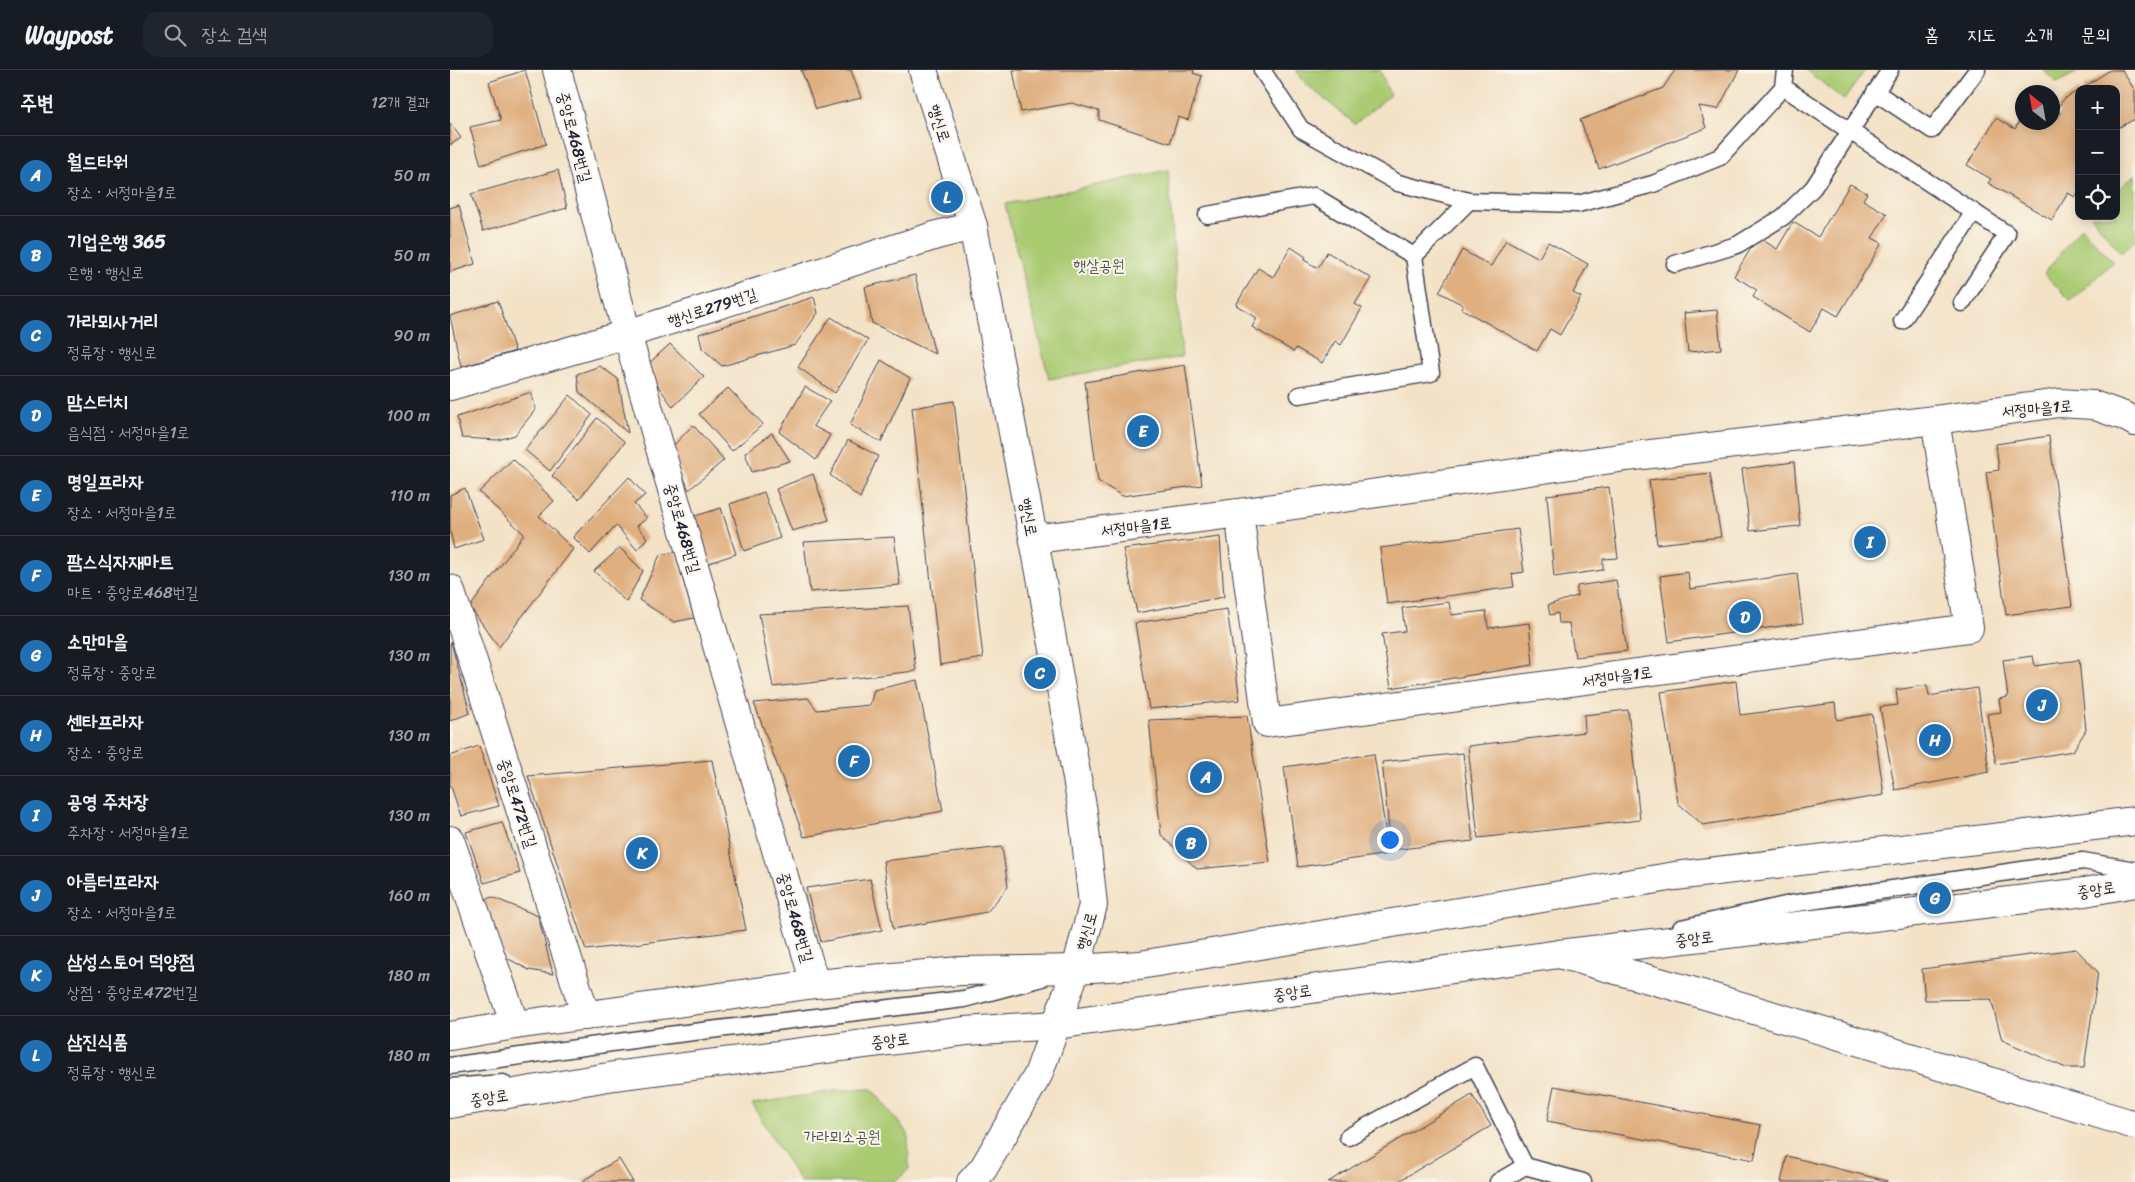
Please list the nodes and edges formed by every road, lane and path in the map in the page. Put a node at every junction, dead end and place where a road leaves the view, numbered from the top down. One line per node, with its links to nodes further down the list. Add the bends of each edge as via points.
1 (557, 70): 18 (street, 중앙로468번길)
2 (923, 70): 13 (street, 행신로)
3 (1262, 70): 10 (lane, via 1301,130 1398,183)
4 (1785, 70): 7 (lane)
5 (1890, 70): 8 (lane)
6 (1977, 70): 8 (lane, via 1932,130)
7 (1783, 87): 9 (lane); 10 (lane, via 1720,157 1653,184 1578,204)
8 (1875, 92): 9 (lane)
9 (1849, 130): 11 (lane); 15 (lane, via 1812,188 1783,217 1737,245)
10 (1469, 201): 14 (lane)
11 (1974, 212): 16 (lane, via 2007,234); 17 (lane)
12 (1207, 214): 14 (lane, via 1314,196)
13 (973, 226): 18 (street, 행신로279번길, via 937,234); 24 (street, 행신로)
14 (1414, 256): 20 (lane, via 1431,373)
15 (1675, 264)
16 (1962, 303)
17 (1902, 321)
18 (627, 334): 19 (street, 행신로279번길); 32 (street, 중앙로468번길)
19 (450, 386)
20 (1299, 395)
21 (1935, 420): 22 (street, 서정마을1로, via 2059,403 2092,405); 23 (street, 서정마을1로, via 1626,457); 23 (street, 서정마을1로, via 1969,628 1277,722 1267,723)
22 (2135, 422)
23 (1239, 513): 24 (street, 서정마을1로)
24 (1034, 539): 31 (street, 행신로, via 1083,812 1093,905)
25 (450, 589): 33 (street, 중앙로472번길)
26 (2135, 821): 31 (street, via 1674,876 1140,964)
27 (450, 840): 34 (street)
28 (2135, 870): 30 (lane, via 2083,860 1790,904)
29 (2135, 883): 30 (street, 중앙로, via 2085,892)
30 (1559, 954): 35 (street, 중앙로); 41 (street)
31 (1076, 969): 32 (street, via 960,971); 35 (street, 행신로); 37 (lane, via 964,999)
32 (815, 984): 33 (street)
33 (586, 1016): 34 (street)
34 (515, 1025): 36 (street)
35 (1056, 1025): 38 (street, 중앙로, via 966,1031); 44 (street, via 1038,1075 983,1169)
36 (450, 1036)
37 (450, 1066)
38 (614, 1076): 39 (lane); 40 (street, 중앙로)
39 (450, 1087)
40 (450, 1104)
41 (2135, 1125)
42 (1348, 1137): 43 (lane, via 1475,1066)
43 (1525, 1166): 45 (lane); 46 (lane)
44 (971, 1182)
45 (1498, 1182)
46 (1582, 1182)

